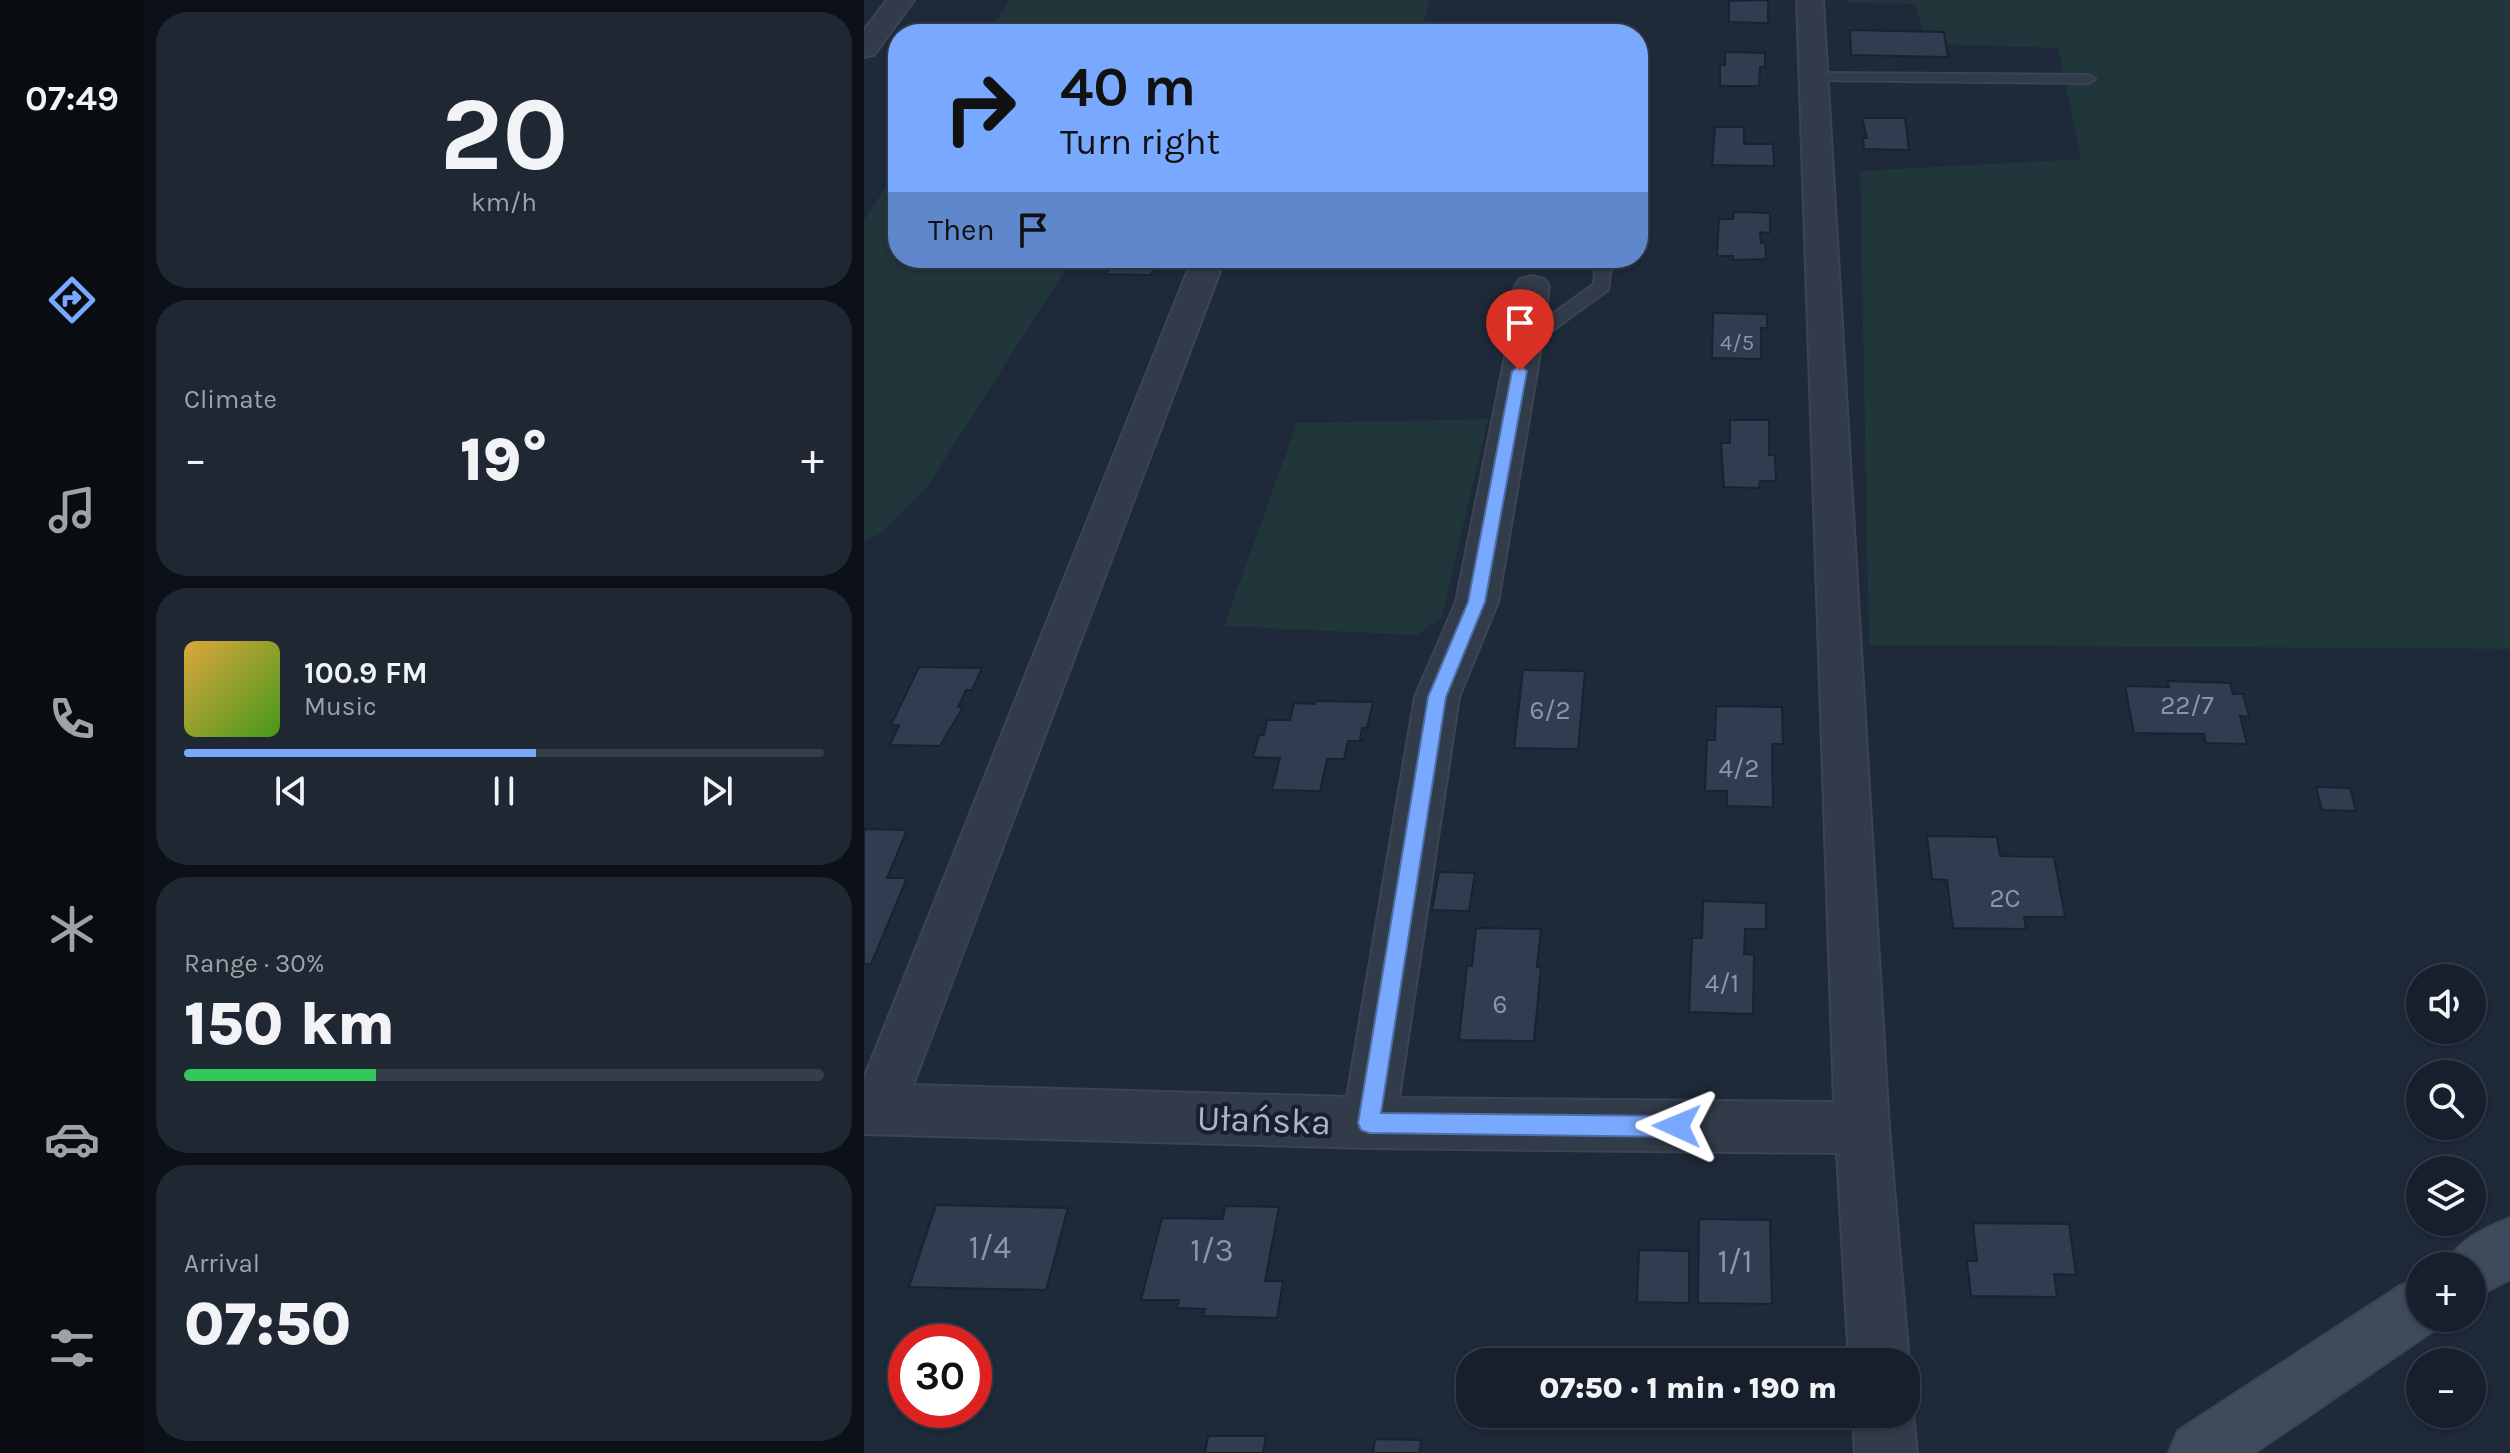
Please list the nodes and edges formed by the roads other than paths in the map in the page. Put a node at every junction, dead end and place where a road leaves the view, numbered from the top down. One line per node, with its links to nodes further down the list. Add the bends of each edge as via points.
1 (901, 0): 3 (street)
2 (1810, 0): 4 (street)
3 (864, 49)
4 (1816, 77): 5 (lane); 12 (street)
5 (2088, 79)
6 (1205, 268): 10 (street)
7 (1603, 268): 9 (lane, via 1602,286)
8 (1532, 286): 9 (street)
9 (1525, 342): 11 (street, via 1477,602 1437,697)
10 (871, 1109): 11 (street, Ułańska)
11 (1369, 1123): 12 (street, Ułańska)
12 (1862, 1128): 16 (street)
13 (2510, 1246): 14 (street)
14 (2486, 1262)
15 (2406, 1315): 19 (street)
16 (1878, 1348)
17 (1884, 1428): 18 (street)
18 (1886, 1453)
19 (2200, 1453)

